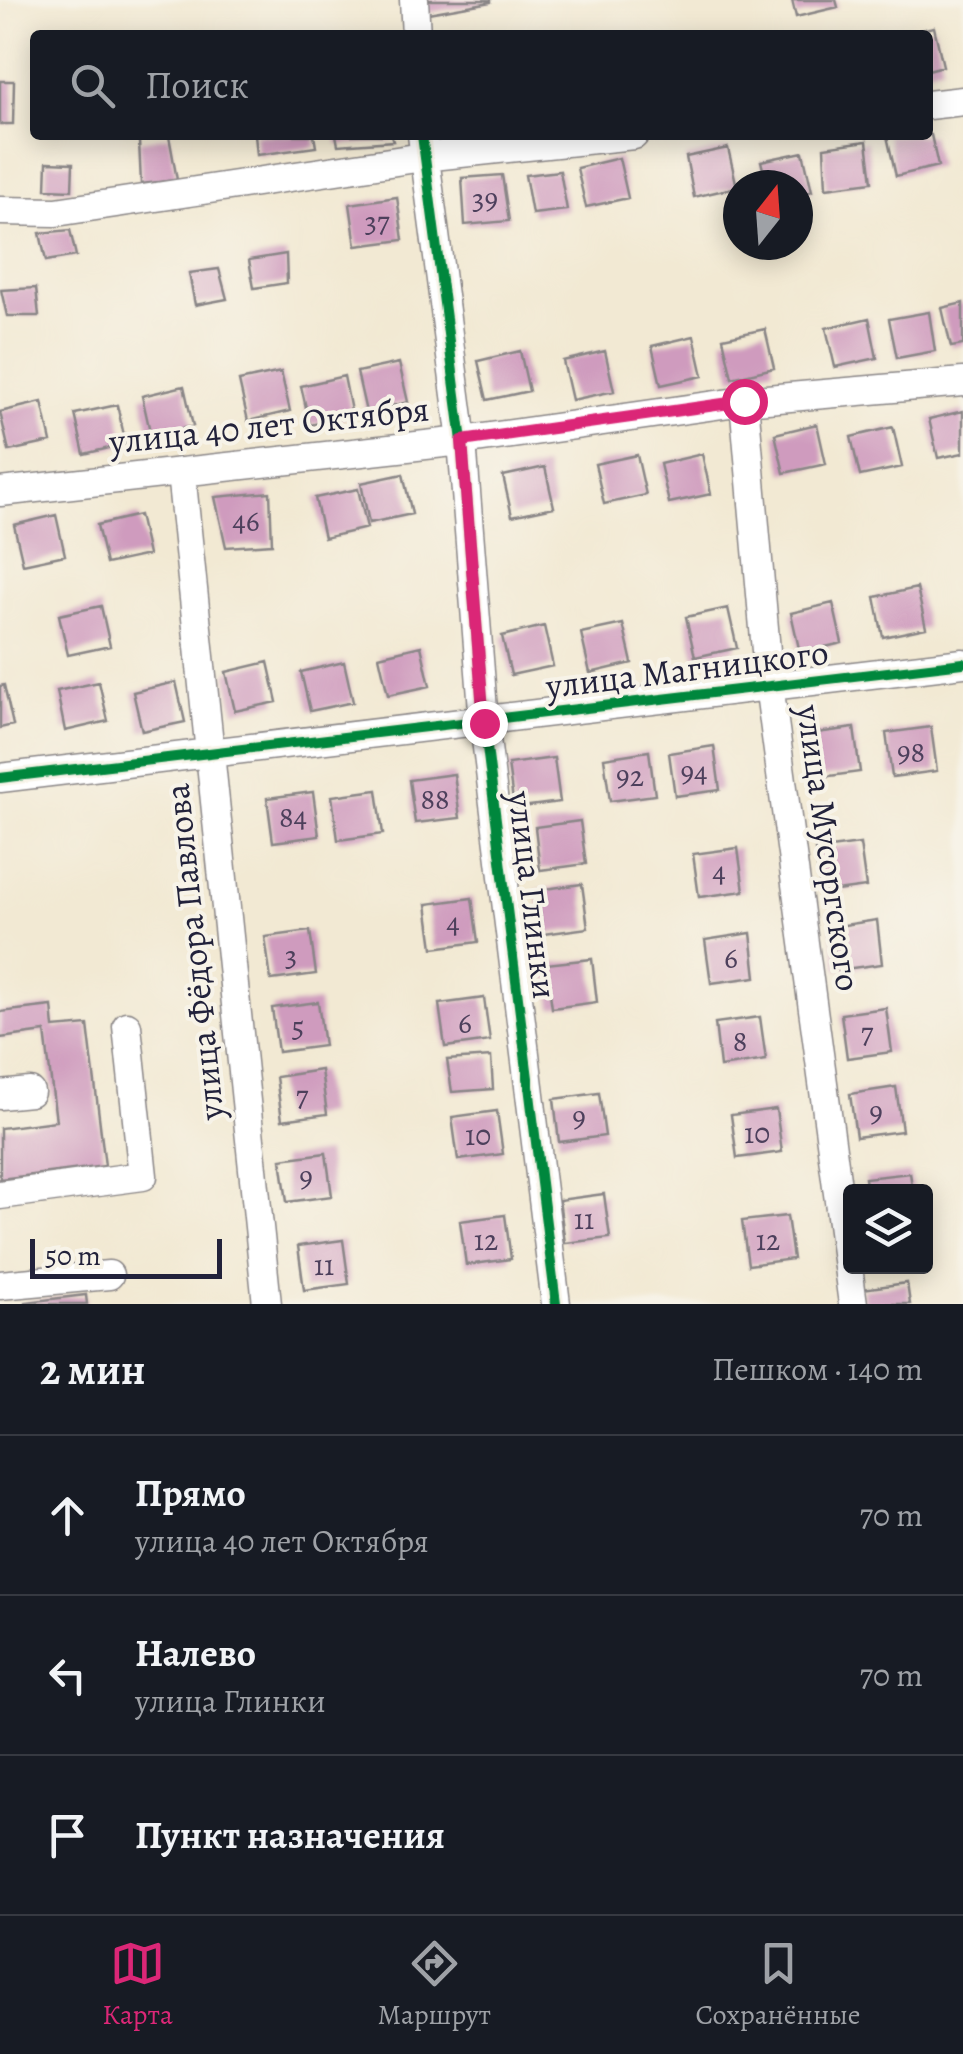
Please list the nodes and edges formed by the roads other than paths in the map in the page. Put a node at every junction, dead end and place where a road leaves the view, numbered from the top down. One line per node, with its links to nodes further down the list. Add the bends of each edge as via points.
1 (414, 0): 2 (street)
2 (416, 30)
3 (963, 101): 4 (street)
4 (933, 104)
5 (538, 140): 6 (street)
6 (422, 146): 7 (street, via 56,212); 10 (street, улица Глинки)
7 (0, 211)
8 (963, 382): 9 (street, улица 40 лет Октября)
9 (744, 401): 10 (street, улица 40 лет Октября); 14 (street, улица Мусоргского)
10 (462, 441): 11 (street, улица 40 лет Октября); 15 (street, улица Глинки)
11 (182, 473): 12 (street, улица 40 лет Октября); 16 (street, улица Фёдора Павлова)
12 (0, 492)
13 (963, 663): 14 (street, улица Магницкого)
14 (768, 685): 15 (street, улица Магницкого); 26 (street, улица Мусоргского)
15 (484, 723): 16 (street, улица Магницкого); 25 (street, улица Глинки)
16 (212, 750): 17 (street, улица Магницкого); 24 (street, улица Фёдора Павлова)
17 (0, 778)
18 (127, 1026): 21 (street, via 143,1176)
19 (30, 1092): 20 (street)
20 (0, 1095)
21 (0, 1195)
22 (108, 1275): 23 (street)
23 (0, 1285)
24 (267, 1304)
25 (556, 1304)
26 (853, 1304)

